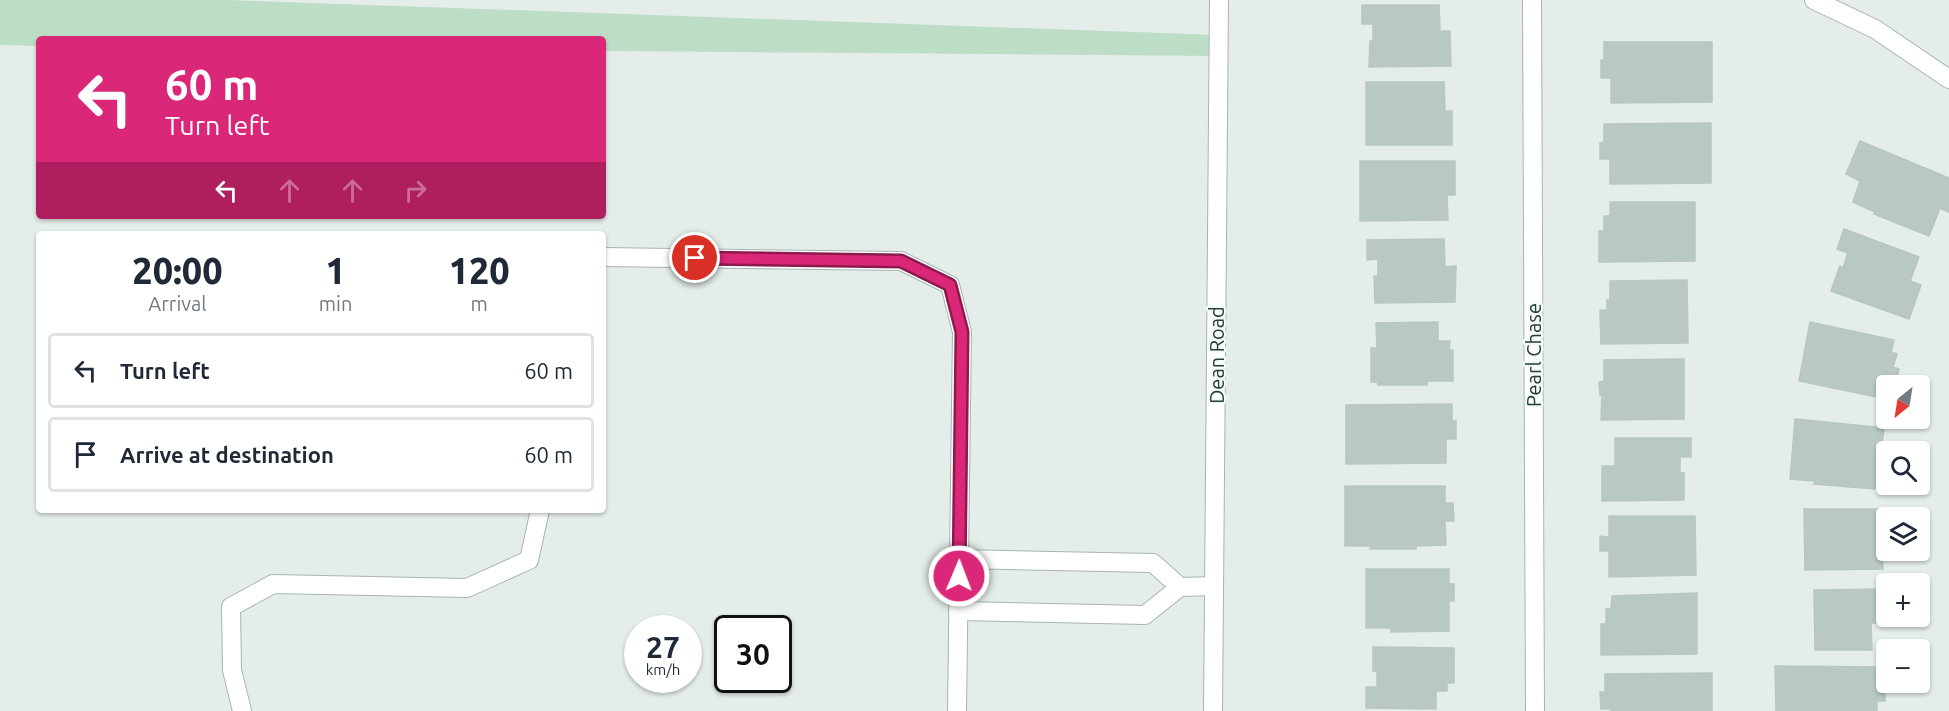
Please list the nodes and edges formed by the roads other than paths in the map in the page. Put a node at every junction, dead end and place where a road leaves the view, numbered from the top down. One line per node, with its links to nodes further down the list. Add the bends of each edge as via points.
1 (1219, 0): 8 (street, Dean Road)
2 (1532, 0): 14 (street, Pearl Chase)
3 (1814, 0): 4 (street, via 1875,29)
4 (1949, 79)
5 (606, 257): 7 (street, via 901,261 950,285 962,332)
6 (539, 513): 11 (street, via 529,560 467,588 273,584 231,607 232,670)
7 (959, 559): 9 (street, via 1153,563); 10 (street)
8 (1214, 586): 9 (street); 13 (street, Dean Road)
9 (1180, 587): 10 (street, via 1145,615)
10 (958, 611): 12 (street)
11 (242, 711)
12 (957, 711)
13 (1213, 711)
14 (1535, 711)

